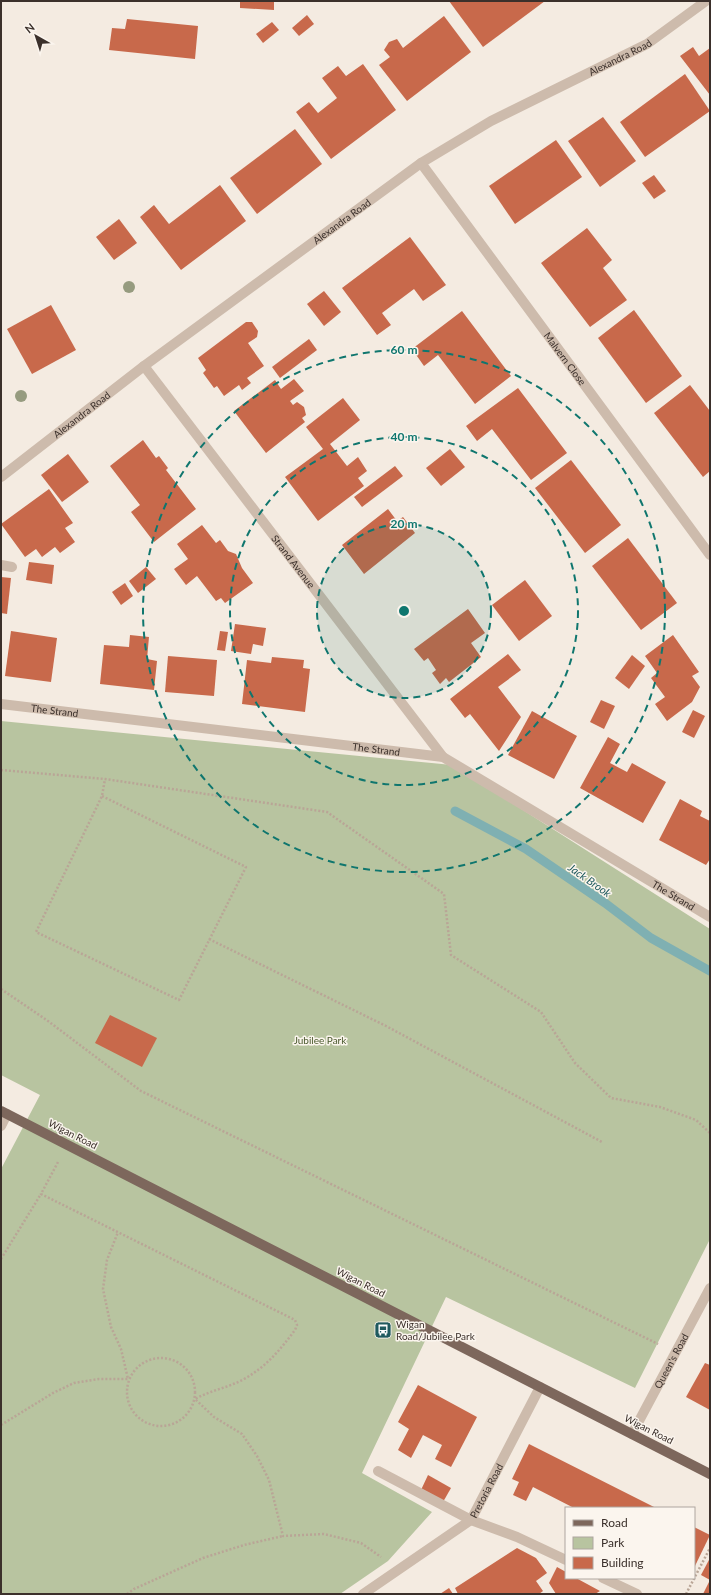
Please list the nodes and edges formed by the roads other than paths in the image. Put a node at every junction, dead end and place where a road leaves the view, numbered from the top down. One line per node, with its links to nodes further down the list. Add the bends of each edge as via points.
1 (706, 1): 2 (street, Alexandra Road, via 647,44 491,121)
2 (421, 163): 3 (street, Alexandra Road); 5 (street, Malvern Close)
3 (144, 366): 4 (street, Alexandra Road); 9 (street, Strand Avenue)
4 (1, 477)
5 (710, 555)
6 (1, 565): 7 (street)
7 (12, 567)
8 (1, 704): 9 (street, The Strand)
9 (443, 757): 10 (street, The Strand)
10 (710, 917)
11 (4, 1112): 12 (street); 15 (main road, Wigan Road)
12 (1, 1126)
13 (710, 1288): 14 (street, Queen's Road)
14 (708, 1299): 16 (street, Queen's Road)
15 (540, 1387): 16 (main road, Wigan Road); 19 (street, Pretoria Road)
16 (632, 1434): 18 (main road, Wigan Road)
17 (378, 1471): 19 (street)
18 (710, 1474)
19 (471, 1520): 20 (street, via 517,1537); 23 (street, Pretoria Road)
20 (565, 1560)
21 (605, 1579): 22 (street)
22 (631, 1593)
23 (363, 1594)

